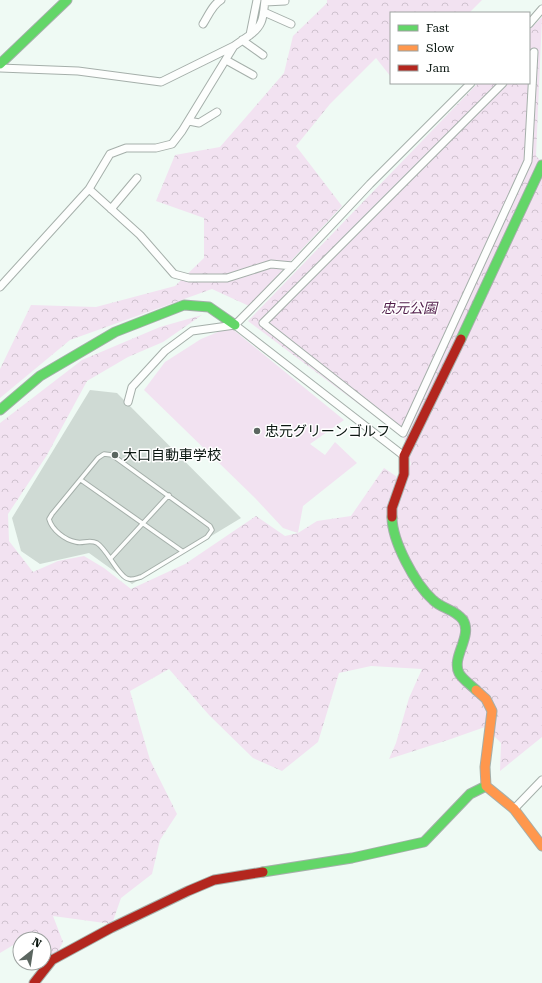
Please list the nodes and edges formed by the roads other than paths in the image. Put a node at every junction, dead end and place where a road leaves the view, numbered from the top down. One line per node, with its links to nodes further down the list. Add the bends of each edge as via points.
1 (67, 0): 17 (street)
2 (222, 0): 9 (street, via 213,8)
3 (257, 0): 11 (street)
4 (265, 1): 5 (street); 7 (street)
5 (285, 1)
6 (542, 9): 8 (street)
7 (264, 12): 10 (street); 11 (street, via 260,26)
8 (530, 23)
9 (203, 24)
10 (291, 24)
11 (250, 35): 12 (street)
12 (242, 40): 13 (street); 14 (street)
13 (234, 46): 16 (street); 18 (street, via 161,82 78,71)
14 (263, 54)
15 (530, 56): 21 (street, via 534,52 528,161 404,433 263,324)
16 (226, 60): 19 (street); 23 (street)
17 (0, 64)
18 (0, 68)
19 (253, 75)
20 (470, 84): 28 (street)
21 (502, 84)
22 (217, 112): 23 (street, via 199,123)
23 (189, 121): 26 (street, via 172,144 156,148 126,148 110,154)
24 (542, 165): 33 (street)
25 (137, 178): 27 (street)
26 (89, 189): 27 (street); 29 (street)
27 (111, 209): 28 (street, via 140,235 174,274 189,278 227,278 271,264)
28 (293, 266): 30 (street)
29 (0, 288)
30 (235, 324): 31 (street, via 192,331 165,351 132,388); 32 (street, via 209,307 184,305 115,332 40,376); 33 (street)
31 (128, 402)
32 (0, 410)
33 (404, 456): 40 (street, via 404,474 392,508 392,524 404,560 417,582 433,601 455,612 465,625 457,665 459,674 486,699 492,711 485,767)
34 (80, 480): 35 (lane, via 98,458 104,454 112,455); 36 (lane); 38 (lane, via 52,514 50,523 65,538 77,543 96,543)
35 (169, 495): 36 (lane); 37 (lane, via 212,530 207,537)
36 (144, 524): 37 (lane); 38 (lane)
37 (182, 551): 38 (lane, via 141,577 131,580 122,575)
38 (111, 558)
39 (542, 780): 41 (street)
40 (486, 786): 41 (street); 43 (street, via 470,794 424,842 352,858 214,880 111,928 52,960)
41 (514, 809): 42 (street)
42 (542, 846)
43 (34, 983)

